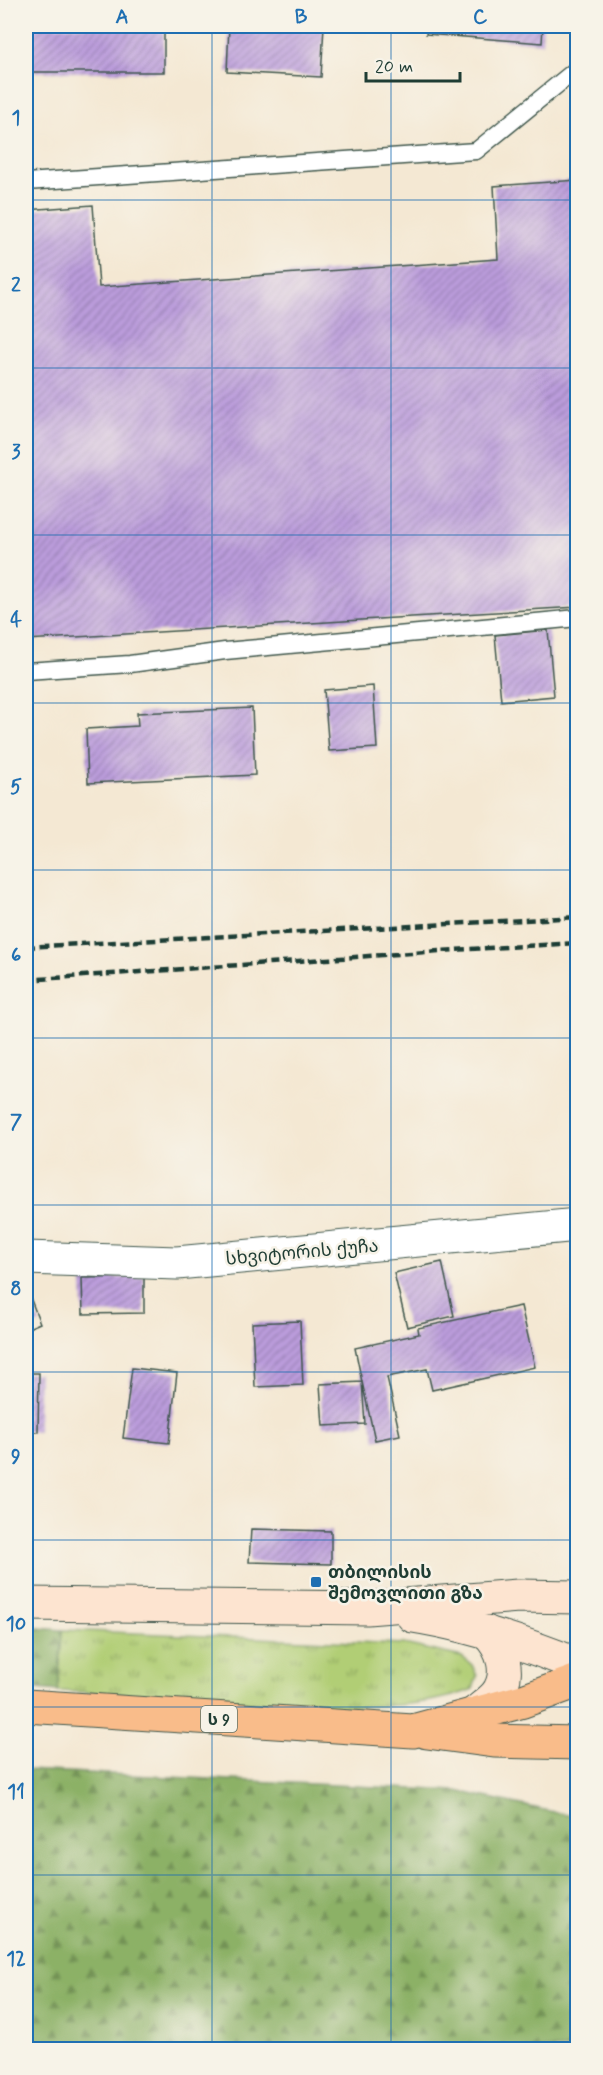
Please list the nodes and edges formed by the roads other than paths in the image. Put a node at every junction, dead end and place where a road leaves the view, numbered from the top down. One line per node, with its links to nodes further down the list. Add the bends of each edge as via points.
1 (578, 68): 2 (lane, via 476,151)
2 (26, 182)
3 (578, 618): 4 (lane)
4 (26, 671)
5 (578, 1225): 6 (street, სხვიტორის ქუჩა, via 177,1263)
6 (26, 1258)
7 (578, 1597): 9 (main road, via 518,1596)
8 (26, 1604): 9 (main road)
9 (367, 1608): 10 (main road)
10 (486, 1632): 11 (main road); 14 (main road, via 502,1653 503,1674 497,1693)
11 (578, 1665)
12 (578, 1681): 14 (highway, ს 9)
13 (26, 1706): 15 (highway, ს 9)
14 (474, 1714): 15 (highway, ს 9)
15 (413, 1731): 16 (highway, ს 9, via 494,1741)
16 (578, 1743)

